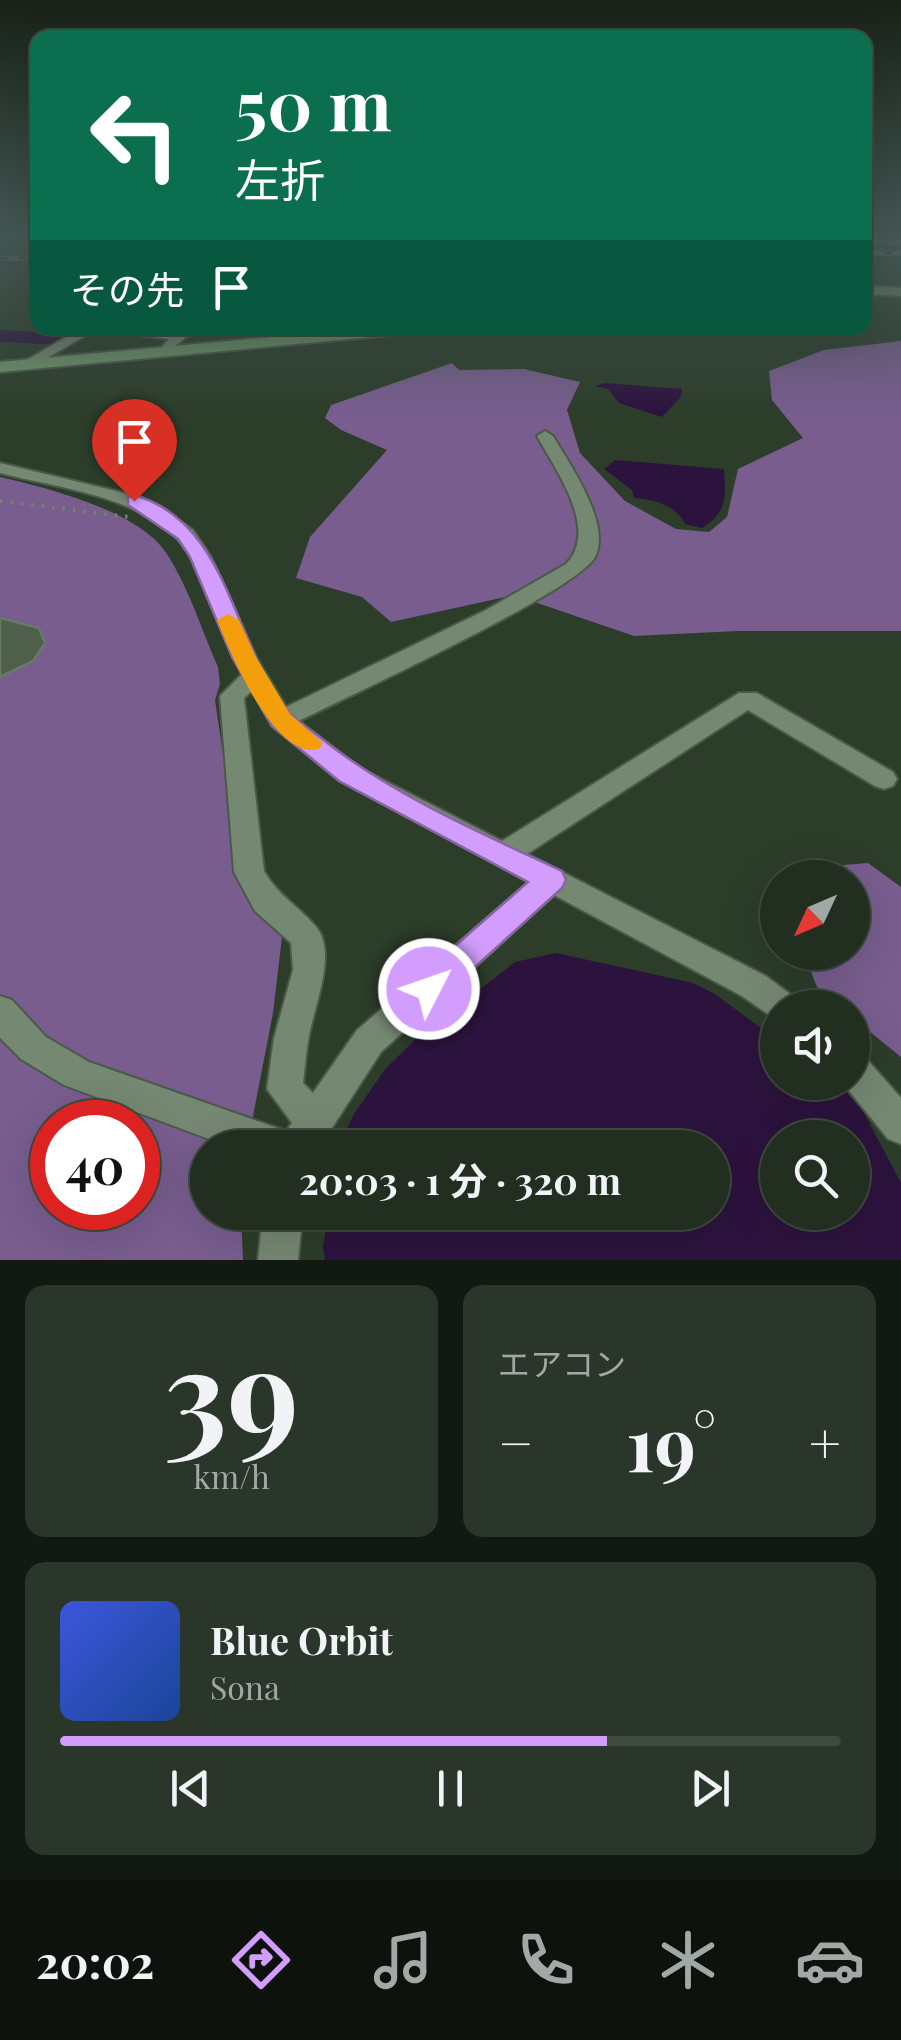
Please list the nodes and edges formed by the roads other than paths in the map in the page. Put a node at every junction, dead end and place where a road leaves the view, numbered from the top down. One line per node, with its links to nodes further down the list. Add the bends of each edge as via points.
1 (79, 335): 5 (street)
2 (172, 335): 4 (street, via 180,336)
3 (341, 335): 4 (main road)
4 (164, 352): 5 (main road)
5 (27, 364): 6 (main road)
6 (0, 367)
7 (546, 436): 10 (street, via 587,528 586,555 494,615)
8 (0, 468): 9 (street, via 134,501 186,534)
9 (254, 676): 10 (street); 19 (street, via 232,696 250,872 266,902 306,938 309,970 285,1089)
10 (281, 720): 12 (street, via 349,774)
11 (884, 779): 12 (street, via 748,699)
12 (504, 854): 13 (street)
13 (551, 880): 14 (street); 20 (street, via 368,1041)
14 (760, 991)
15 (0, 1011): 18 (street, via 46,1056 92,1082)
16 (870, 1089): 17 (street)
17 (901, 1126)
18 (230, 1130)
19 (303, 1130)
20 (308, 1130)
21 (280, 1230): 22 (street)
22 (278, 1260)

